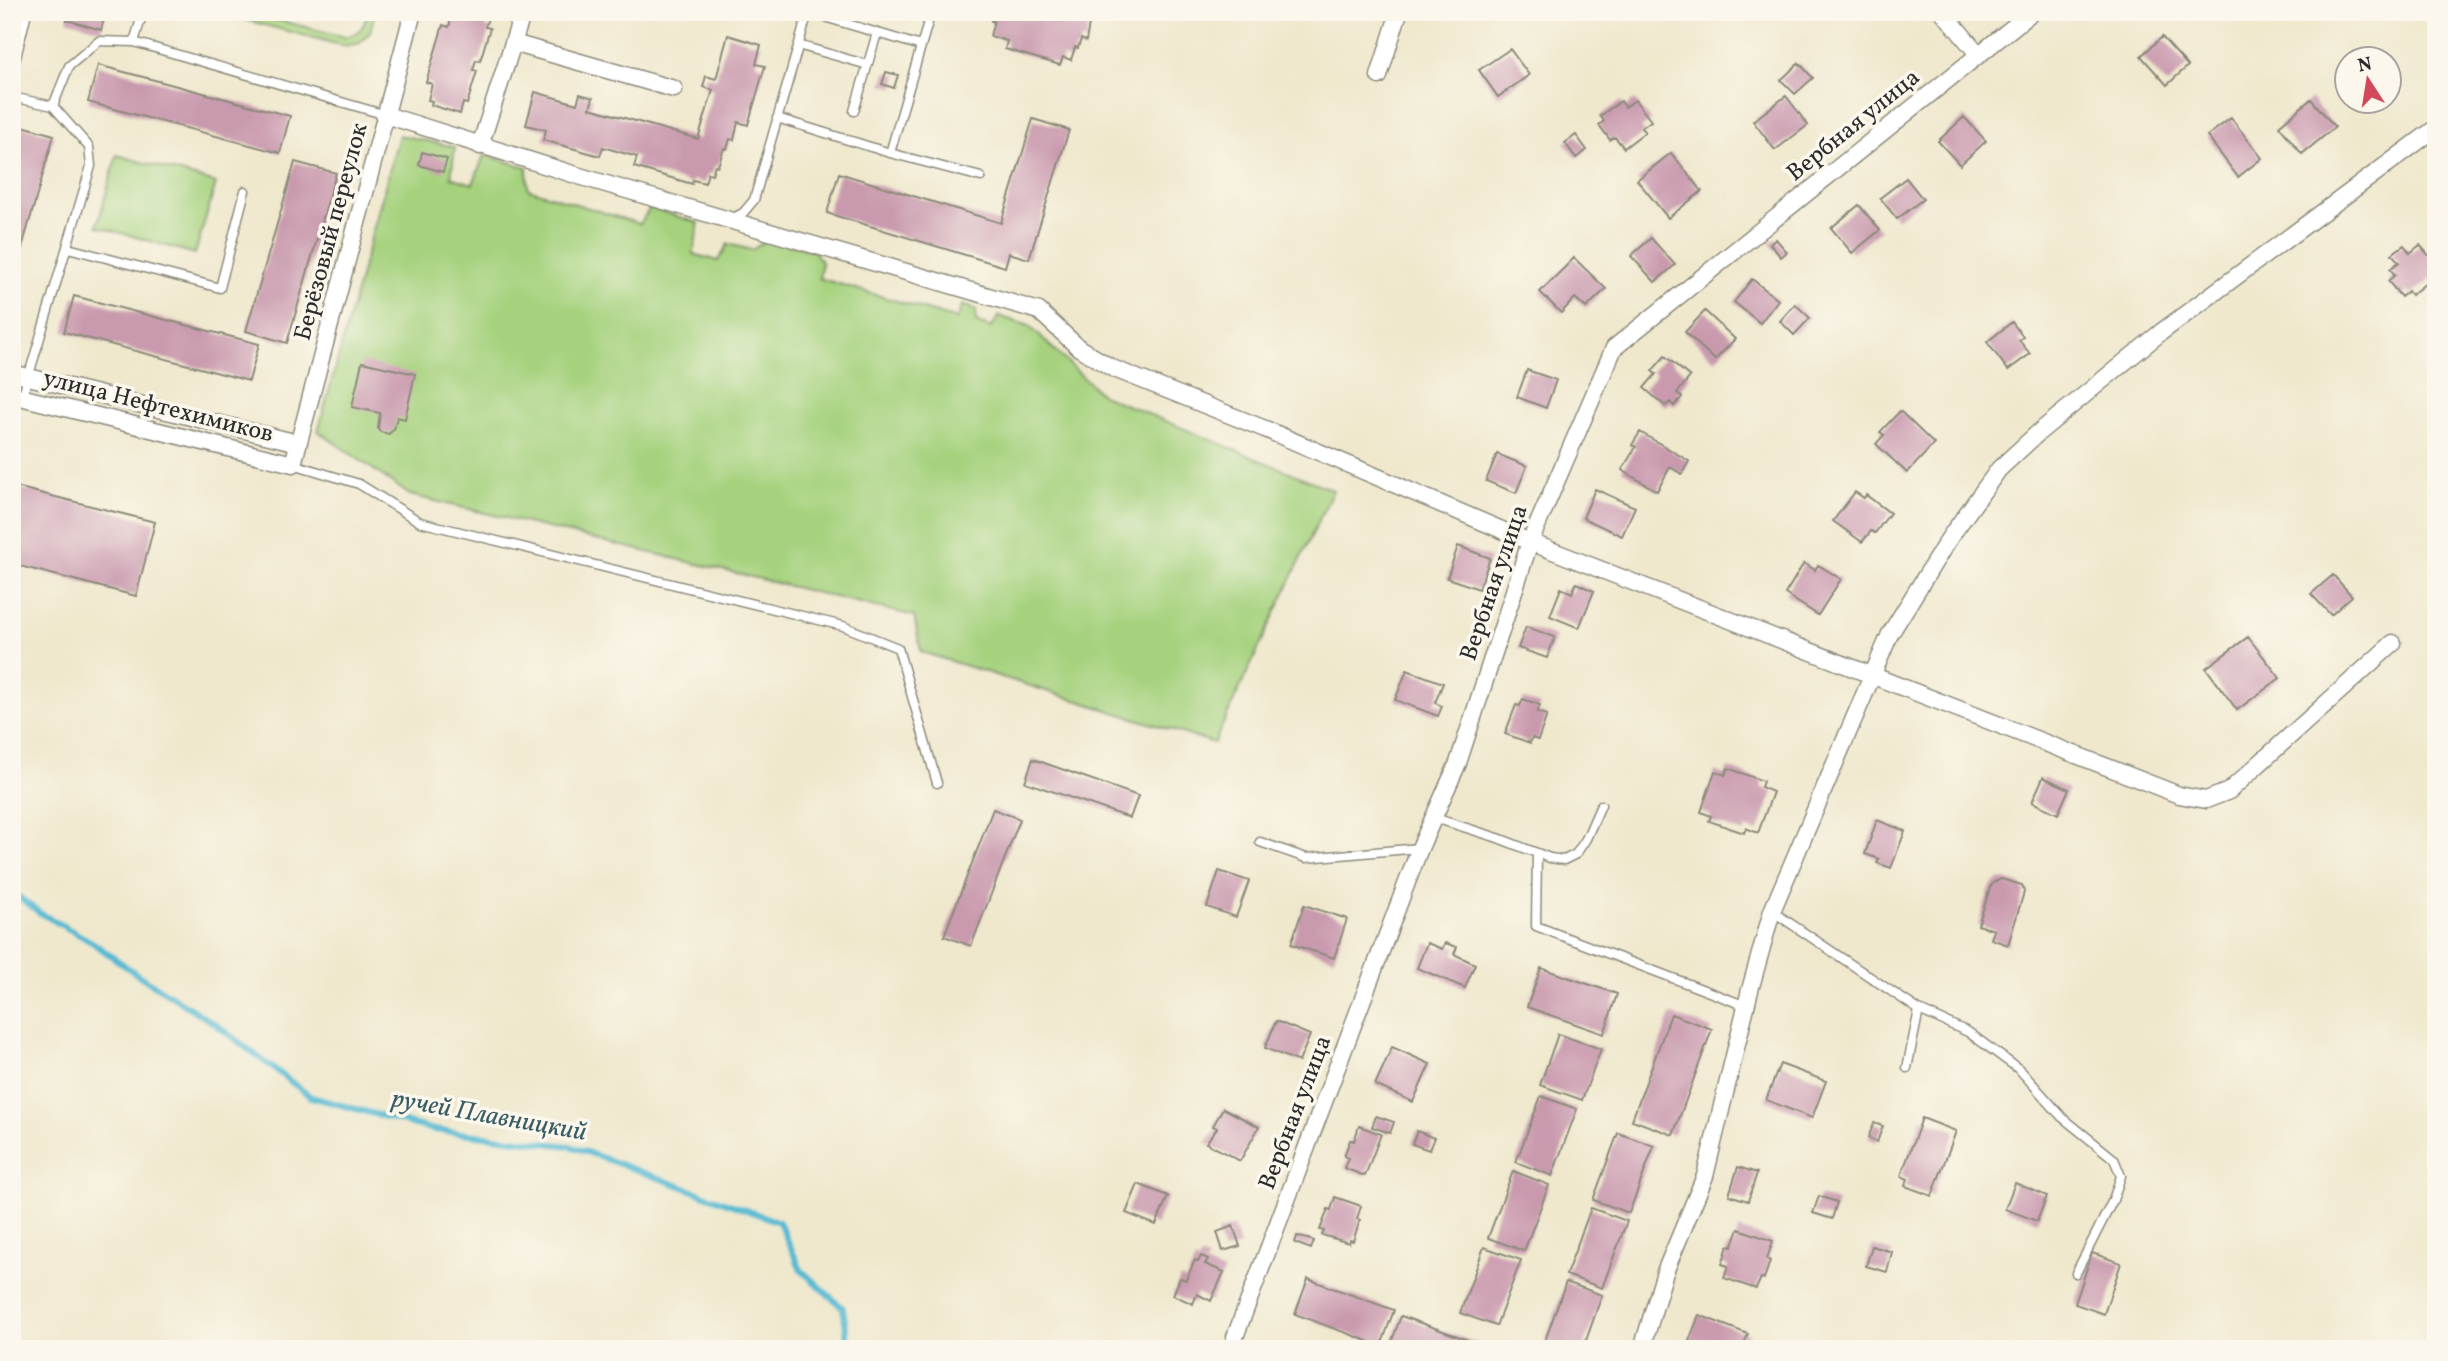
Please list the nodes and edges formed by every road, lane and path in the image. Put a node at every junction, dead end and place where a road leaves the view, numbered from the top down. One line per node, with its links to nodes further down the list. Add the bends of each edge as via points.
1 (27, 12): 17 (lane)
2 (143, 12): 11 (lane)
3 (413, 12): 23 (street, Берёзовый переулок)
4 (523, 12): 12 (street)
5 (808, 12): 10 (lane); 13 (lane)
6 (930, 12): 14 (lane)
7 (1399, 12): 18 (street)
8 (1943, 12): 15 (street)
9 (2032, 12): 15 (street, Вербная улица)
10 (877, 33): 14 (lane); 16 (lane)
11 (134, 42): 21 (lane, via 99,41 85,51 69,66); 23 (lane)
12 (513, 43): 19 (street); 26 (street)
13 (799, 45): 16 (lane); 24 (lane)
14 (921, 46): 27 (lane)
15 (1979, 55): 36 (street, Вербная улица, via 1614,348)
16 (868, 65): 22 (lane)
17 (12, 74)
18 (1379, 76)
19 (674, 89)
20 (12, 97): 21 (lane)
21 (53, 106): 31 (lane, via 89,147 91,166)
22 (854, 111)
23 (386, 115): 26 (street); 34 (street, Берёзовый переулок)
24 (777, 118): 27 (lane); 30 (lane, via 754,200)
25 (2436, 128): 38 (street, via 2160,334 1999,469 1890,634)
26 (480, 146): 30 (street)
27 (890, 153): 28 (lane)
28 (981, 177)
29 (245, 191): 31 (lane, via 220,288)
30 (729, 221): 36 (street, via 1039,311 1079,348 1112,368)
31 (68, 248): 32 (lane)
32 (20, 375): 33 (lane); 34 (street)
33 (17, 396): 35 (street, улица Нефтехимиков)
34 (298, 443): 35 (street, Берёзовый переулок)
35 (293, 464): 39 (lane, via 359,484 420,522 831,623 898,648)
36 (1530, 542): 38 (street); 41 (street, Вербная улица, via 1458,763)
37 (2393, 643): 38 (street, via 2230,791 2206,800 2179,796)
38 (1872, 677): 45 (street)
39 (937, 783)
40 (1601, 805): 44 (lane, via 1576,854 1564,860)
41 (1434, 818): 43 (street, Вербная улица); 44 (lane)
42 (1260, 842): 43 (lane, via 1306,858)
43 (1420, 848): 50 (street, Вербная улица)
44 (1537, 853): 46 (lane, via 1536,926)
45 (1772, 911): 46 (street); 47 (lane)
46 (1746, 1006): 51 (street, via 1705,1176 1665,1272)
47 (1919, 1010): 48 (lane); 49 (lane, via 1968,1032 2020,1070 2062,1117 2114,1159 2121,1176 2118,1188)
48 (1907, 1068)
49 (2076, 1273)
50 (1235, 1337)
51 (1642, 1349)

